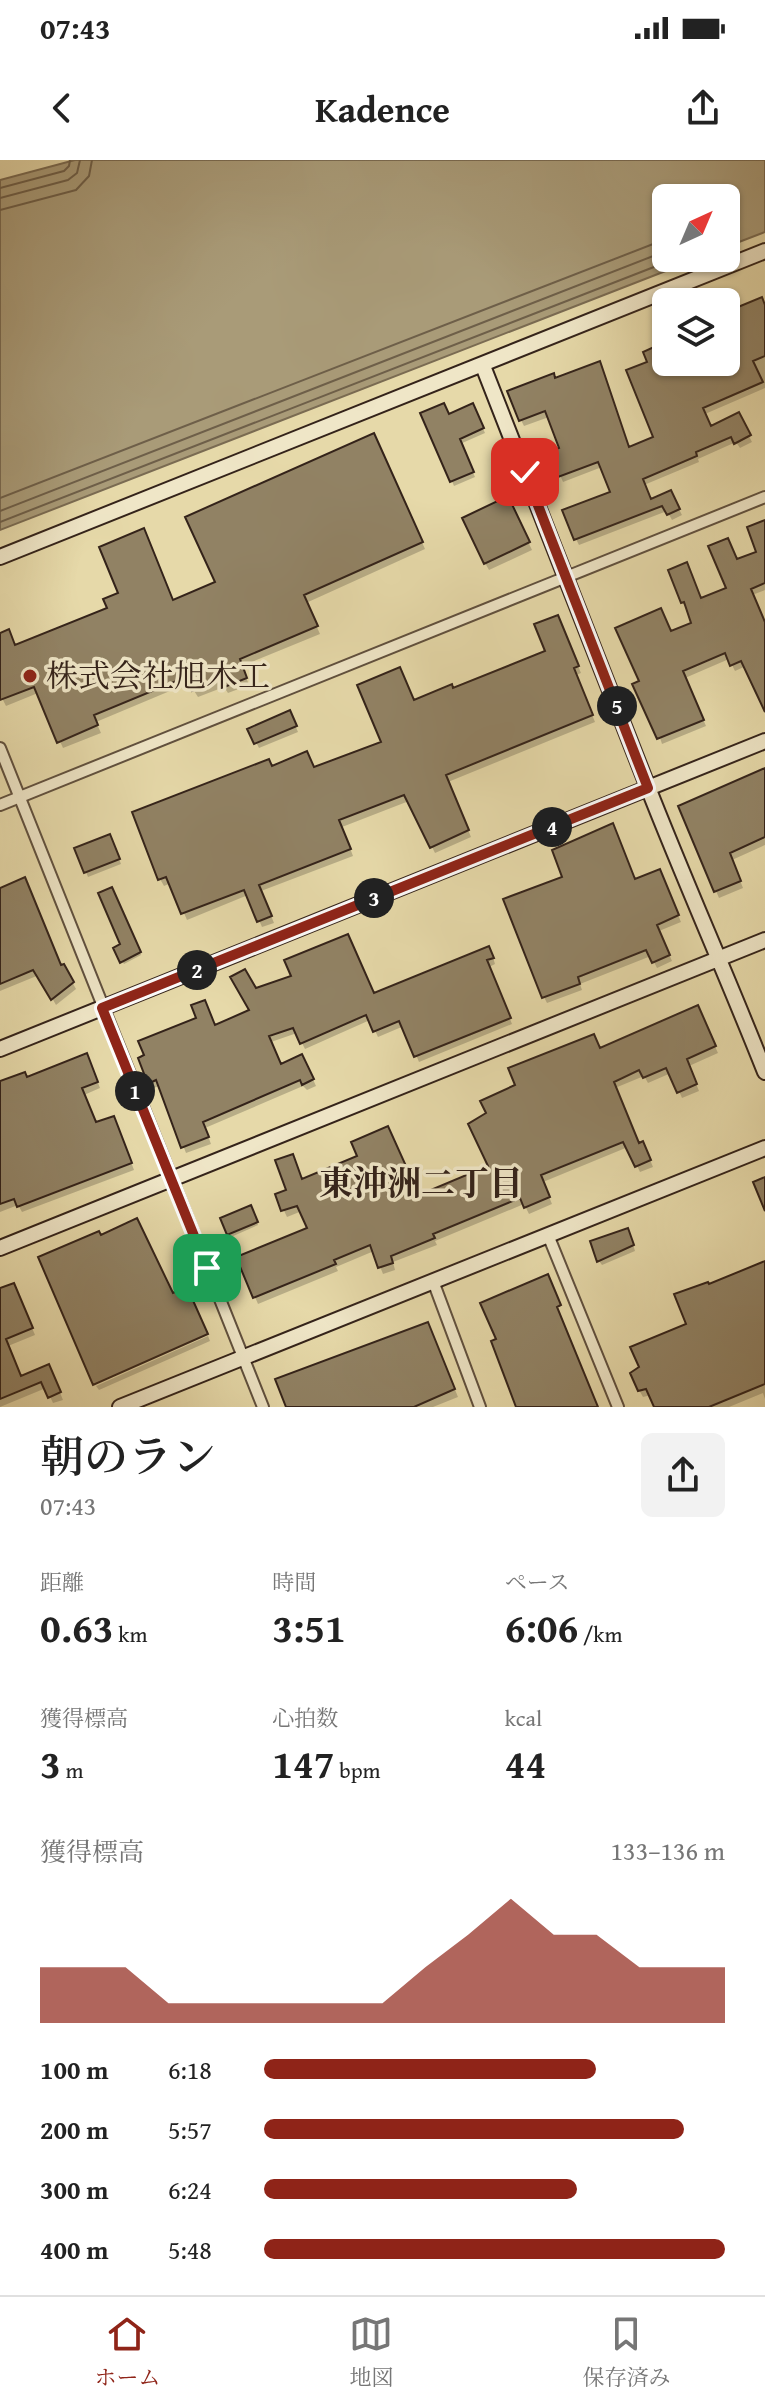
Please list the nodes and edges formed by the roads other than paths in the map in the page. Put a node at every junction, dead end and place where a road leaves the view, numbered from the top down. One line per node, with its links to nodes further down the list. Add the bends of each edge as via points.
1 (765, 251): 2 (street); 4 (street)
2 (483, 366): 4 (street); 5 (street)
3 (765, 497): 5 (street)
4 (0, 558)
5 (568, 577): 8 (street); 9 (street)
6 (765, 741): 8 (street)
7 (0, 748): 9 (street)
8 (648, 788): 12 (street); 13 (street)
9 (18, 797): 10 (street); 13 (street)
10 (0, 805)
11 (765, 940): 12 (street)
12 (720, 958): 15 (street); 17 (street)
13 (102, 1008): 14 (street); 17 (street)
14 (0, 1049)
15 (765, 1072)
16 (765, 1148): 18 (street)
17 (170, 1179): 19 (street); 21 (street)
18 (548, 1235): 20 (street); 25 (street)
19 (0, 1248)
20 (433, 1281): 21 (street); 22 (street)
21 (243, 1358): 23 (street); 24 (street)
22 (477, 1406)
23 (120, 1407)
24 (263, 1407)
25 (618, 1407)

